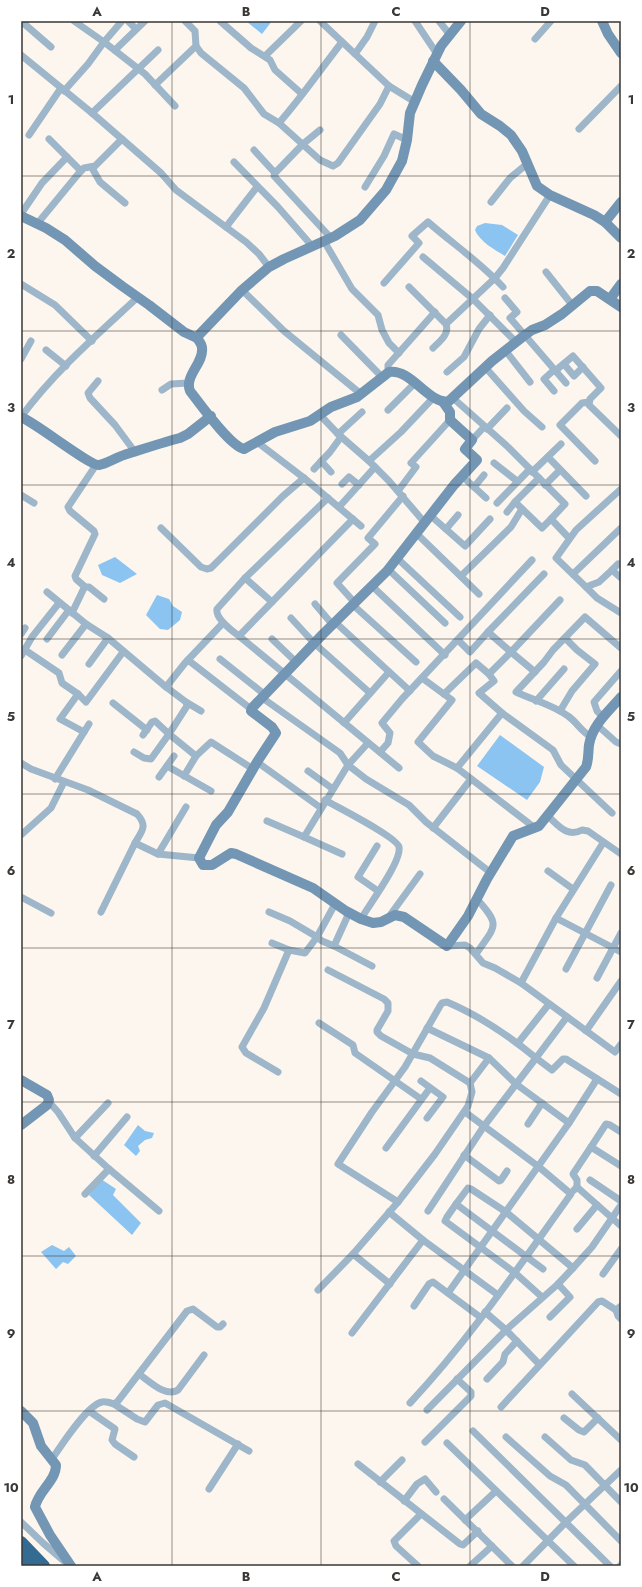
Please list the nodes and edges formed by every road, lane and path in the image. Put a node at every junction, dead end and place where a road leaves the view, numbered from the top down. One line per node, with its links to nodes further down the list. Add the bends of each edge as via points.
1 (21, 21): 22 (street)
2 (74, 21): 19 (street)
3 (122, 21): 19 (street)
4 (128, 21): 16 (street)
5 (145, 21): 16 (street)
6 (185, 21): 21 (street, via 195,31)
7 (220, 21): 28 (street, via 251,48)
8 (301, 21): 28 (street)
9 (320, 21): 20 (street)
10 (376, 21): 26 (street)
11 (415, 21): 29 (street)
12 (439, 21): 17 (street)
13 (461, 21): 17 (street)
14 (551, 21): 18 (street)
15 (602, 21): 25 (street)
16 (136, 29): 23 (street)
17 (450, 35): 29 (street)
18 (535, 39)
19 (104, 42): 23 (street); 34 (street, via 88,64)
20 (342, 42): 26 (street); 35 (street)
21 (196, 46): 31 (street); 39 (street, via 244,88 264,114)
22 (51, 47)
23 (116, 50): 30 (street)
24 (158, 50): 30 (street)
25 (621, 52)
26 (355, 54): 32 (street)
27 (21, 55): 34 (street)
28 (265, 56): 35 (street, via 275,70)
29 (435, 57): 36 (street); 50 (street, via 481,114 511,135)
30 (138, 69): 31 (street); 38 (street)
31 (155, 85): 37 (street)
32 (389, 86): 36 (street); 46 (street, via 380,104 338,163 329,165)
33 (621, 86): 40 (street)
34 (63, 89): 38 (street); 42 (street)
35 (302, 94): 39 (street)
36 (415, 102): 45 (street, via 410,113)
37 (175, 106)
38 (92, 113): 44 (street)
39 (278, 123): 46 (street)
40 (578, 129)
41 (320, 130): 46 (street)
42 (29, 135)
43 (49, 139): 48 (street)
44 (122, 139): 51 (street); 63 (street, via 161,173 176,190)
45 (407, 140): 55 (street, via 394,134); 65 (street, via 402,161 386,190 360,220)
46 (303, 144): 53 (street)
47 (254, 150): 53 (street)
48 (67, 157): 52 (street); 60 (street, via 42,183)
49 (234, 162): 54 (street)
50 (527, 164): 56 (street, via 537,186); 57 (street, via 510,178)
51 (92, 168): 52 (street, via 84,168); 59 (street, via 100,182)
52 (81, 171): 62 (street)
53 (275, 173): 65 (street, via 274,176)
54 (257, 187): 63 (street); 66 (street)
55 (365, 187)
56 (550, 195): 61 (street); 70 (street)
57 (490, 202)
58 (621, 202): 61 (street)
59 (125, 203)
60 (22, 218): 62 (street)
61 (605, 222): 64 (street)
62 (37, 224): 77 (street, via 65,240 95,266)
63 (226, 227): 68 (street, via 250,246)
64 (621, 238)
65 (328, 239): 66 (street); 95 (street, via 352,289 378,315 389,343)
66 (312, 246): 68 (street)
67 (423, 257): 79 (street)
68 (269, 267): 76 (street)
69 (546, 272): 81 (street)
70 (495, 278): 71 (street, via 428,222 412,236 419,244); 75 (street); 79 (street)
71 (384, 283)
72 (21, 284): 90 (street, via 55,305)
73 (621, 284): 80 (street)
74 (409, 287): 83 (street)
75 (503, 287)
76 (242, 290): 88 (street); 111 (street, via 284,331)
77 (138, 297): 88 (street, via 184,332); 90 (street)
78 (505, 298): 87 (street, via 517,312 510,318)
79 (473, 299): 84 (street); 85 (street)
80 (610, 299): 81 (street, via 592,290); 82 (street)
81 (573, 306): 87 (street, via 545,325)
82 (621, 307)
83 (435, 312): 85 (street); 95 (street)
84 (490, 315): 91 (street); 102 (street, via 464,356)
85 (446, 324): 92 (street, via 446,333)
86 (341, 335): 103 (street)
87 (524, 335): 91 (street); 101 (street)
88 (197, 338): 106 (street, via 202,344 202,351)
89 (31, 341): 96 (street)
90 (92, 341): 98 (street)
91 (516, 342): 94 (street)
92 (433, 348)
93 (46, 350): 98 (street)
94 (505, 350): 99 (street); 105 (street)
95 (399, 353): 103 (street, via 388,365)
96 (21, 359)
97 (564, 364): 100 (street, via 573,356); 100 (street, via 574,376); 101 (street)
98 (66, 366): 120 (street)
99 (485, 367): 112 (street); 122 (street, via 524,411)
100 (583, 367): 114 (street, via 601,388)
101 (555, 370): 108 (street); 110 (street, via 544,379)
102 (447, 372)
103 (386, 375): 107 (street, via 399,373); 111 (street)
104 (98, 381): 129 (street, via 88,393 90,398)
105 (530, 382)
106 (188, 383): 109 (street, via 171,384); 119 (street, via 190,391)
107 (415, 383): 113 (street); 116 (street)
108 (566, 383)
109 (162, 390)
110 (554, 391)
111 (361, 394): 118 (street, via 331,407)
112 (453, 398): 113 (street, via 449,401); 123 (street)
113 (439, 399): 121 (street, via 451,414); 133 (street)
114 (589, 402): 125 (street, via 590,406); 131 (street, via 582,403 560,425)
115 (507, 408): 123 (street)
116 (388, 410)
117 (362, 412): 124 (street)
118 (320, 415): 124 (street); 127 (street, via 310,421 275,432)
119 (211, 416): 127 (street, via 239,448 247,449); 129 (street, via 180,438)
120 (21, 417): 135 (street)
121 (450, 420): 126 (street); 151 (street, via 411,463 416,467)
122 (542, 427)
123 (486, 428): 126 (street); 138 (street)
124 (340, 436): 132 (street); 133 (street)
125 (621, 436)
126 (472, 440): 142 (street, via 465,448 477,460)
127 (257, 442): 143 (street)
128 (561, 444): 130 (street)
129 (135, 452): 135 (street)
130 (548, 457): 138 (street); 139 (street)
131 (594, 460)
132 (321, 461): 137 (street); 140 (street)
133 (369, 461): 136 (street)
134 (494, 463): 145 (street)
135 (96, 464): 184 (street, via 68,507 95,532 75,576)
136 (375, 467): 147 (street); 151 (street)
137 (314, 469)
138 (531, 470): 144 (street); 145 (street)
139 (560, 470): 148 (street); 153 (street)
140 (331, 472)
141 (484, 475): 149 (street)
142 (462, 476): 149 (street); 164 (street)
143 (304, 478): 154 (street); 168 (street, via 207,570)
144 (539, 478): 148 (street); 156 (street)
145 (517, 481): 158 (street)
146 (342, 484): 147 (street, via 349,477)
147 (358, 485): 159 (street)
148 (545, 485): 166 (street, via 565,504)
149 (474, 487): 155 (street)
150 (621, 489): 172 (street, via 582,523)
151 (400, 494): 164 (street); 193 (street, via 368,538 375,544 337,583)
152 (21, 496): 157 (street)
153 (586, 496)
154 (328, 498): 159 (street); 181 (street)
155 (486, 498)
156 (515, 502): 160 (street); 161 (street)
157 (34, 503)
158 (497, 503)
159 (339, 507): 163 (street)
160 (522, 509): 166 (street, via 542,528); 180 (street, via 511,527)
161 (507, 512)
162 (458, 515): 169 (street)
163 (353, 519): 167 (street); 190 (street)
164 (428, 519): 169 (street); 171 (street)
165 (490, 519): 169 (street, via 465,546)
166 (550, 519): 172 (street)
167 (361, 526)
168 (161, 528)
169 (446, 529)
170 (620, 531): 179 (street)
171 (417, 534): 173 (street); 180 (street)
172 (569, 538): 179 (street, via 556,558)
173 (398, 559): 176 (street); 196 (street)
174 (532, 560): 210 (street)
175 (618, 564): 177 (street)
176 (389, 570): 183 (street); 201 (street)
177 (612, 570): 182 (street); 185 (street, via 599,582)
178 (544, 574): 203 (street)
179 (573, 574): 185 (street)
180 (461, 576): 187 (street)
181 (245, 578): 190 (street); 198 (street, via 216,609)
182 (621, 578)
183 (372, 586): 193 (street); 216 (street)
184 (84, 587): 188 (street, via 89,587); 194 (street)
185 (586, 587): 195 (street, via 597,598)
186 (46, 592): 191 (street)
187 (479, 594)
188 (104, 599)
189 (560, 600): 214 (street)
190 (272, 602): 205 (street)
191 (59, 603): 194 (street); 215 (street, via 32,637)
192 (315, 604): 199 (street)
193 (354, 604): 199 (street); 221 (street)
194 (70, 612): 200 (street); 208 (street)
195 (621, 613)
196 (460, 616)
197 (291, 618): 211 (street)
198 (224, 623): 205 (street); 219 (street)
199 (334, 623): 211 (street); 225 (street)
200 (86, 624): 206 (street); 217 (street)
201 (445, 624)
202 (25, 628): 204 (street)
203 (488, 632): 210 (street, via 470,652); 214 (street)
204 (21, 634)
205 (239, 636): 227 (street)
206 (108, 638): 213 (street); 222 (street)
207 (565, 638): 212 (street, via 586,617); 226 (street); 242 (street, via 595,664 572,691)
208 (47, 639)
209 (272, 639): 220 (street)
210 (458, 640): 216 (street)
211 (314, 643): 220 (street); 232 (street)
212 (621, 648)
213 (123, 652): 230 (street); 233 (street, via 86,702)
214 (511, 652): 226 (street); 228 (street)
215 (23, 653): 233 (street, via 59,673 62,683)
216 (445, 654): 229 (street)
217 (62, 655)
218 (220, 659): 235 (street)
219 (188, 660): 230 (street); 241 (street)
220 (296, 662): 227 (street)
221 (416, 662)
222 (89, 664)
223 (564, 669): 237 (street)
224 (621, 671): 244 (street, via 594,702)
225 (389, 672): 231 (street); 232 (street)
226 (535, 672): 237 (street, via 516,692)
227 (285, 673): 235 (street); 246 (street)
228 (489, 674): 234 (street, via 476,663); 243 (street, via 494,681 479,693)
229 (422, 678): 231 (street); 234 (street)
230 (166, 687): 238 (street)
231 (410, 691): 253 (street, via 382,723 390,733 388,743)
232 (370, 693): 246 (street)
233 (78, 694): 247 (street, via 60,719)
234 (444, 694): 261 (street, via 452,700 418,742 433,756)
235 (263, 696): 241 (street); 257 (street, via 340,753)
236 (621, 697): 244 (street)
237 (536, 701): 242 (street)
238 (186, 702): 240 (street); 248 (street, via 187,706)
239 (113, 703): 248 (street, via 145,732 154,721)
240 (201, 710)
241 (251, 710): 259 (street, via 276,733)
242 (560, 711): 249 (street)
243 (502, 713): 261 (street); 267 (street, via 553,750 561,765)
244 (600, 721): 249 (street); 251 (street, via 616,742)
245 (88, 724): 247 (street)
246 (344, 724): 250 (street)
247 (84, 732): 266 (street)
248 (169, 734): 252 (street, via 151,759); 255 (street)
249 (592, 737): 267 (street, via 589,745 590,756)
250 (368, 743): 253 (street); 257 (street)
251 (621, 744)
252 (134, 752)
253 (380, 752): 260 (street)
254 (174, 756): 258 (street)
255 (196, 756): 259 (street, via 211,742); 263 (street)
256 (21, 763): 266 (street)
257 (348, 765): 269 (street); 277 (street, via 409,805)
258 (167, 766): 263 (street); 264 (street)
259 (255, 766): 273 (street); 287 (street, via 228,812 216,824)
260 (399, 768)
261 (457, 768): 265 (street)
262 (308, 771): 269 (street)
263 (184, 776): 270 (street)
264 (159, 777)
265 (471, 778): 277 (street); 278 (street)
266 (55, 779): 268 (street)
267 (577, 779): 274 (street); 275 (street)
268 (64, 782): 279 (street, via 51,808); 281 (street, via 88,790 137,814 144,826)
269 (333, 789): 271 (street)
270 (211, 792)
271 (325, 800): 273 (street); 293 (street, via 380,831 399,845 396,864)
272 (186, 807): 284 (street)
273 (321, 808): 280 (street)
274 (612, 813)
275 (548, 816): 278 (street); 282 (street, via 570,833 582,830)
276 (267, 821): 280 (street)
277 (433, 828): 289 (street)
278 (535, 828): 289 (street, via 513,836)
279 (21, 835)
280 (304, 837): 285 (street)
281 (135, 843): 284 (street); 297 (street)
282 (603, 843): 286 (street); 292 (street)
283 (377, 846): 293 (street, via 358,877)
284 (158, 854): 287 (street)
285 (342, 854)
286 (621, 854)
287 (199, 858): 296 (street, via 203,865 212,865 231,853 236,854 313,888)
288 (548, 871): 292 (street)
289 (491, 873): 295 (street)
290 (420, 874): 303 (street)
291 (611, 885): 305 (street)
292 (573, 889): 302 (street)
293 (378, 891): 301 (street)
294 (21, 897): 299 (street)
295 (477, 899): 309 (street); 313 (street, via 494,921 490,934)
296 (335, 904): 300 (street); 306 (street)
297 (101, 912)
298 (269, 912): 306 (street)
299 (51, 913)
300 (349, 913): 301 (street); 308 (street)
301 (361, 918): 303 (street, via 373,923)
302 (556, 918): 305 (street); 319 (street)
303 (387, 919): 309 (street, via 395,915 404,917)
304 (621, 933): 310 (street)
305 (585, 934): 310 (street); 315 (street)
306 (317, 937): 308 (street); 311 (street, via 305,953)
307 (272, 943): 311 (street)
308 (334, 946): 314 (street)
309 (447, 946): 313 (street, via 465,945)
310 (613, 948): 312 (street); 317 (street)
311 (289, 950): 330 (street, via 264,1008 242,1047 246,1053)
312 (621, 952)
313 (476, 954): 319 (street, via 483,963)
314 (372, 966)
315 (566, 969)
316 (328, 970): 327 (street, via 384,999 388,1003 388,1011 377,1032)
317 (597, 978)
318 (621, 982): 324 (street)
319 (521, 983): 320 (street)
320 (549, 1004): 321 (street); 325 (street)
321 (567, 1017): 324 (street); 329 (street)
322 (319, 1022): 333 (street, via 353,1045 355,1053)
323 (427, 1028): 325 (street, via 442,1003 447,1002 482,1019); 327 (street); 328 (street)
324 (586, 1031): 326 (street, via 615,1052)
325 (518, 1043): 329 (street)
326 (621, 1044)
327 (413, 1054): 333 (street); 335 (street, via 430,1058)
328 (488, 1058): 335 (street); 336 (street)
329 (536, 1058): 331 (street, via 552,1070 560,1061 566,1059); 336 (street)
330 (278, 1072)
331 (597, 1079): 338 (street); 346 (street)
332 (21, 1080): 340 (street, via 47,1095)
333 (396, 1080): 339 (street); 365 (street, via 338,1164)
334 (421, 1081): 337 (street)
335 (470, 1083): 343 (street, via 472,1092)
336 (516, 1084): 342 (street); 349 (street)
337 (430, 1088): 339 (street); 345 (street, via 443,1098)
338 (621, 1094)
339 (422, 1099): 353 (street)
340 (49, 1102): 348 (street); 351 (street)
341 (108, 1103): 351 (street)
342 (542, 1104): 346 (street); 347 (street)
343 (465, 1112): 349 (street); 365 (street)
344 (127, 1117): 355 (street)
345 (427, 1118)
346 (569, 1123): 357 (street)
347 (528, 1124)
348 (21, 1125)
349 (484, 1126): 354 (street); 357 (street)
350 (621, 1132): 352 (street, via 606,1124)
351 (75, 1138): 355 (street)
352 (591, 1147): 356 (street); 361 (street, via 573,1174 577,1180)
353 (386, 1148)
354 (464, 1155): 359 (street, via 499,1181); 370 (street)
355 (94, 1156): 358 (street)
356 (621, 1166)
357 (539, 1167): 363 (street); 372 (street)
358 (109, 1169): 362 (street); 369 (street)
359 (507, 1172)
360 (590, 1180): 364 (street)
361 (577, 1187): 363 (street); 367 (street)
362 (85, 1194)
363 (571, 1194): 378 (street)
364 (621, 1201)
365 (398, 1202): 371 (street)
366 (456, 1204): 372 (street, via 469,1188); 376 (street); 379 (street, via 445,1221)
367 (598, 1205): 373 (street); 375 (street)
368 (621, 1205): 373 (street)
369 (159, 1211)
370 (428, 1211)
371 (389, 1212): 377 (street); 381 (street)
372 (506, 1212): 376 (street); 378 (street)
373 (612, 1218): 374 (street); 383 (street)
374 (621, 1226)
375 (577, 1229)
376 (494, 1230): 379 (street); 382 (street)
377 (423, 1240): 385 (street); 388 (street)
378 (538, 1240): 382 (street); 383 (street)
379 (481, 1248): 385 (street); 386 (street)
380 (621, 1249): 387 (street)
381 (353, 1254): 388 (street); 390 (street)
382 (527, 1256): 384 (street); 386 (street)
383 (573, 1268): 389 (street)
384 (543, 1269)
385 (464, 1271): 391 (street); 392 (street)
386 (514, 1272): 392 (street); 393 (street)
387 (603, 1274)
388 (390, 1284): 401 (street)
389 (558, 1284): 393 (street); 397 (street, via 570,1297)
390 (318, 1290)
391 (448, 1293): 394 (street, via 435,1283 430,1283); 396 (street)
392 (498, 1295): 396 (street)
393 (542, 1297): 400 (street)
394 (414, 1306)
395 (619, 1308): 398 (street, via 618,1316); 404 (street, via 602,1301 598,1302)
396 (483, 1314): 400 (street); 409 (street, via 443,1367)
397 (550, 1318)
398 (621, 1319)
399 (223, 1324): 405 (street, via 217,1327 190,1309)
400 (506, 1330): 402 (street); 406 (street)
401 (352, 1333)
402 (517, 1341): 404 (street); 407 (street, via 505,1354 503,1362)
403 (204, 1355): 405 (street, via 174,1392 166,1392)
404 (539, 1364): 411 (street)
405 (139, 1374): 410 (street)
406 (457, 1379): 413 (street); 421 (street, via 471,1392 471,1396)
407 (487, 1379)
408 (572, 1394): 416 (street)
409 (410, 1403)
410 (114, 1404): 412 (street, via 102,1401); 423 (street, via 137,1420 145,1422 158,1405 165,1403)
411 (501, 1407)
412 (89, 1410): 425 (street, via 115,1429 112,1440); 426 (street)
413 (427, 1410)
414 (21, 1411): 426 (street, via 33,1423 41,1446)
415 (564, 1418): 416 (street, via 584,1432)
416 (598, 1418): 420 (street)
417 (473, 1431): 442 (street)
418 (506, 1437): 438 (street)
419 (545, 1437): 431 (street, via 571,1460 585,1465)
420 (621, 1440)
421 (426, 1442)
422 (447, 1443): 433 (street)
423 (238, 1444): 424 (street); 432 (street)
424 (249, 1450)
425 (134, 1457)
426 (52, 1459): 452 (street, via 56,1470 39,1496 36,1507 50,1535)
427 (402, 1460): 430 (street)
428 (358, 1464): 430 (street)
429 (621, 1470): 431 (street)
430 (380, 1482): 436 (street)
431 (605, 1485): 437 (street); 438 (street)
432 (209, 1489)
433 (496, 1491): 440 (street); 446 (street)
434 (436, 1492): 436 (street, via 425,1479 417,1484)
435 (444, 1499): 440 (street)
436 (404, 1501): 439 (street)
437 (621, 1502)
438 (586, 1504): 442 (street); 444 (street)
439 (421, 1514): 443 (street, via 463,1545); 453 (street, via 394,1541 396,1546)
440 (466, 1520): 443 (street)
441 (21, 1522): 452 (street)
442 (566, 1522): 446 (street); 459 (street)
443 (478, 1532): 447 (street)
444 (621, 1541)
445 (21, 1542): 451 (highway)
446 (548, 1542): 449 (street); 456 (street)
447 (492, 1546): 454 (street); 455 (street)
448 (21, 1557): 450 (highway)
449 (566, 1559): 457 (street); 458 (street)
450 (30, 1566)
451 (44, 1566)
452 (71, 1566)
453 (418, 1566)
454 (470, 1566)
455 (512, 1566)
456 (523, 1566)
457 (561, 1566)
458 (574, 1566)
459 (610, 1566)

